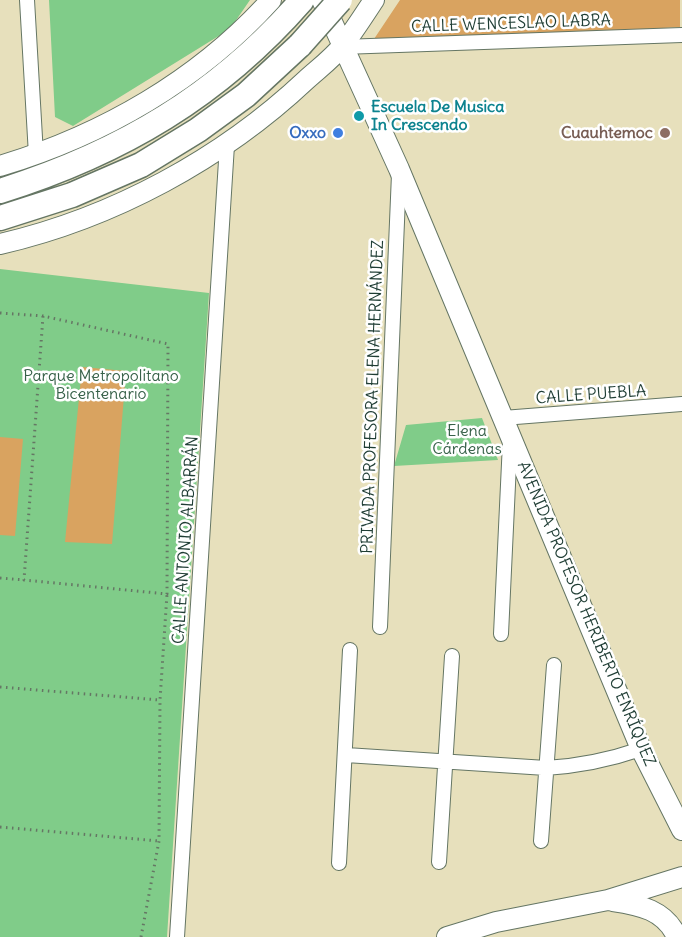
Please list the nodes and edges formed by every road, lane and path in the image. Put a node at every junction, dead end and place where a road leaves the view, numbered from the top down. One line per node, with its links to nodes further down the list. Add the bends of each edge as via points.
1 (27, 0): 10 (street)
2 (272, 0): 10 (main road, via 236,38 194,72 92,131)
3 (302, 0): 13 (highway, via 231,70 181,109 118,145 45,177)
4 (322, 0): 8 (main road, AVENIDA PROFESOR HERIBERTO ENRÍQUEZ)
5 (340, 0): 14 (highway, bridge, via 300,45 246,95 198,130 141,165 72,195)
6 (374, 0): 8 (main road)
7 (682, 35): 8 (street, CALLE WENCESLAO LABRA)
8 (342, 47): 9 (main road, via 280,104); 12 (main road, AVENIDA PROFESOR HERIBERTO ENRÍQUEZ)
9 (227, 144): 15 (main road, via 154,187 94,214); 43 (street, CALLE ANTONIO ALBARRÁN)
10 (36, 155): 11 (main road)
11 (0, 166)
12 (399, 169): 19 (main road, AVENIDA PROFESOR HERIBERTO ENRÍQUEZ); 23 (street, PRIVADA PROFESORA ELENA HERNÁNDEZ)
13 (0, 191)
14 (0, 218)
15 (0, 244)
16 (0, 313): 17 (path)
17 (44, 316): 21 (path); 22 (path, via 168,344)
18 (682, 405): 19 (street, CALLE PUEBLA)
19 (507, 427): 24 (street); 30 (main road, AVENIDA PROFESOR HERIBERTO ENRÍQUEZ)
20 (0, 578): 21 (path)
21 (24, 580): 22 (path)
22 (167, 594): 29 (path)
23 (380, 627)
24 (501, 634)
25 (350, 650): 31 (street)
26 (452, 656): 32 (street)
27 (554, 664): 33 (street)
28 (0, 687): 29 (path)
29 (160, 700): 36 (path)
30 (641, 749): 33 (street, via 578,766); 35 (main road, AVENIDA PROFESOR HERIBERTO ENRÍQUEZ)
31 (346, 755): 32 (street); 39 (street)
32 (445, 761): 33 (street); 38 (street)
33 (546, 768): 37 (street)
34 (0, 827): 36 (path)
35 (682, 830)
36 (159, 841): 42 (path)
37 (541, 842)
38 (439, 862)
39 (339, 863)
40 (682, 877): 41 (main road)
41 (608, 900): 44 (main road, via 496,922); 45 (main road, via 652,910 672,926)
42 (141, 937)
43 (177, 937)
44 (447, 937)
45 (677, 937)

